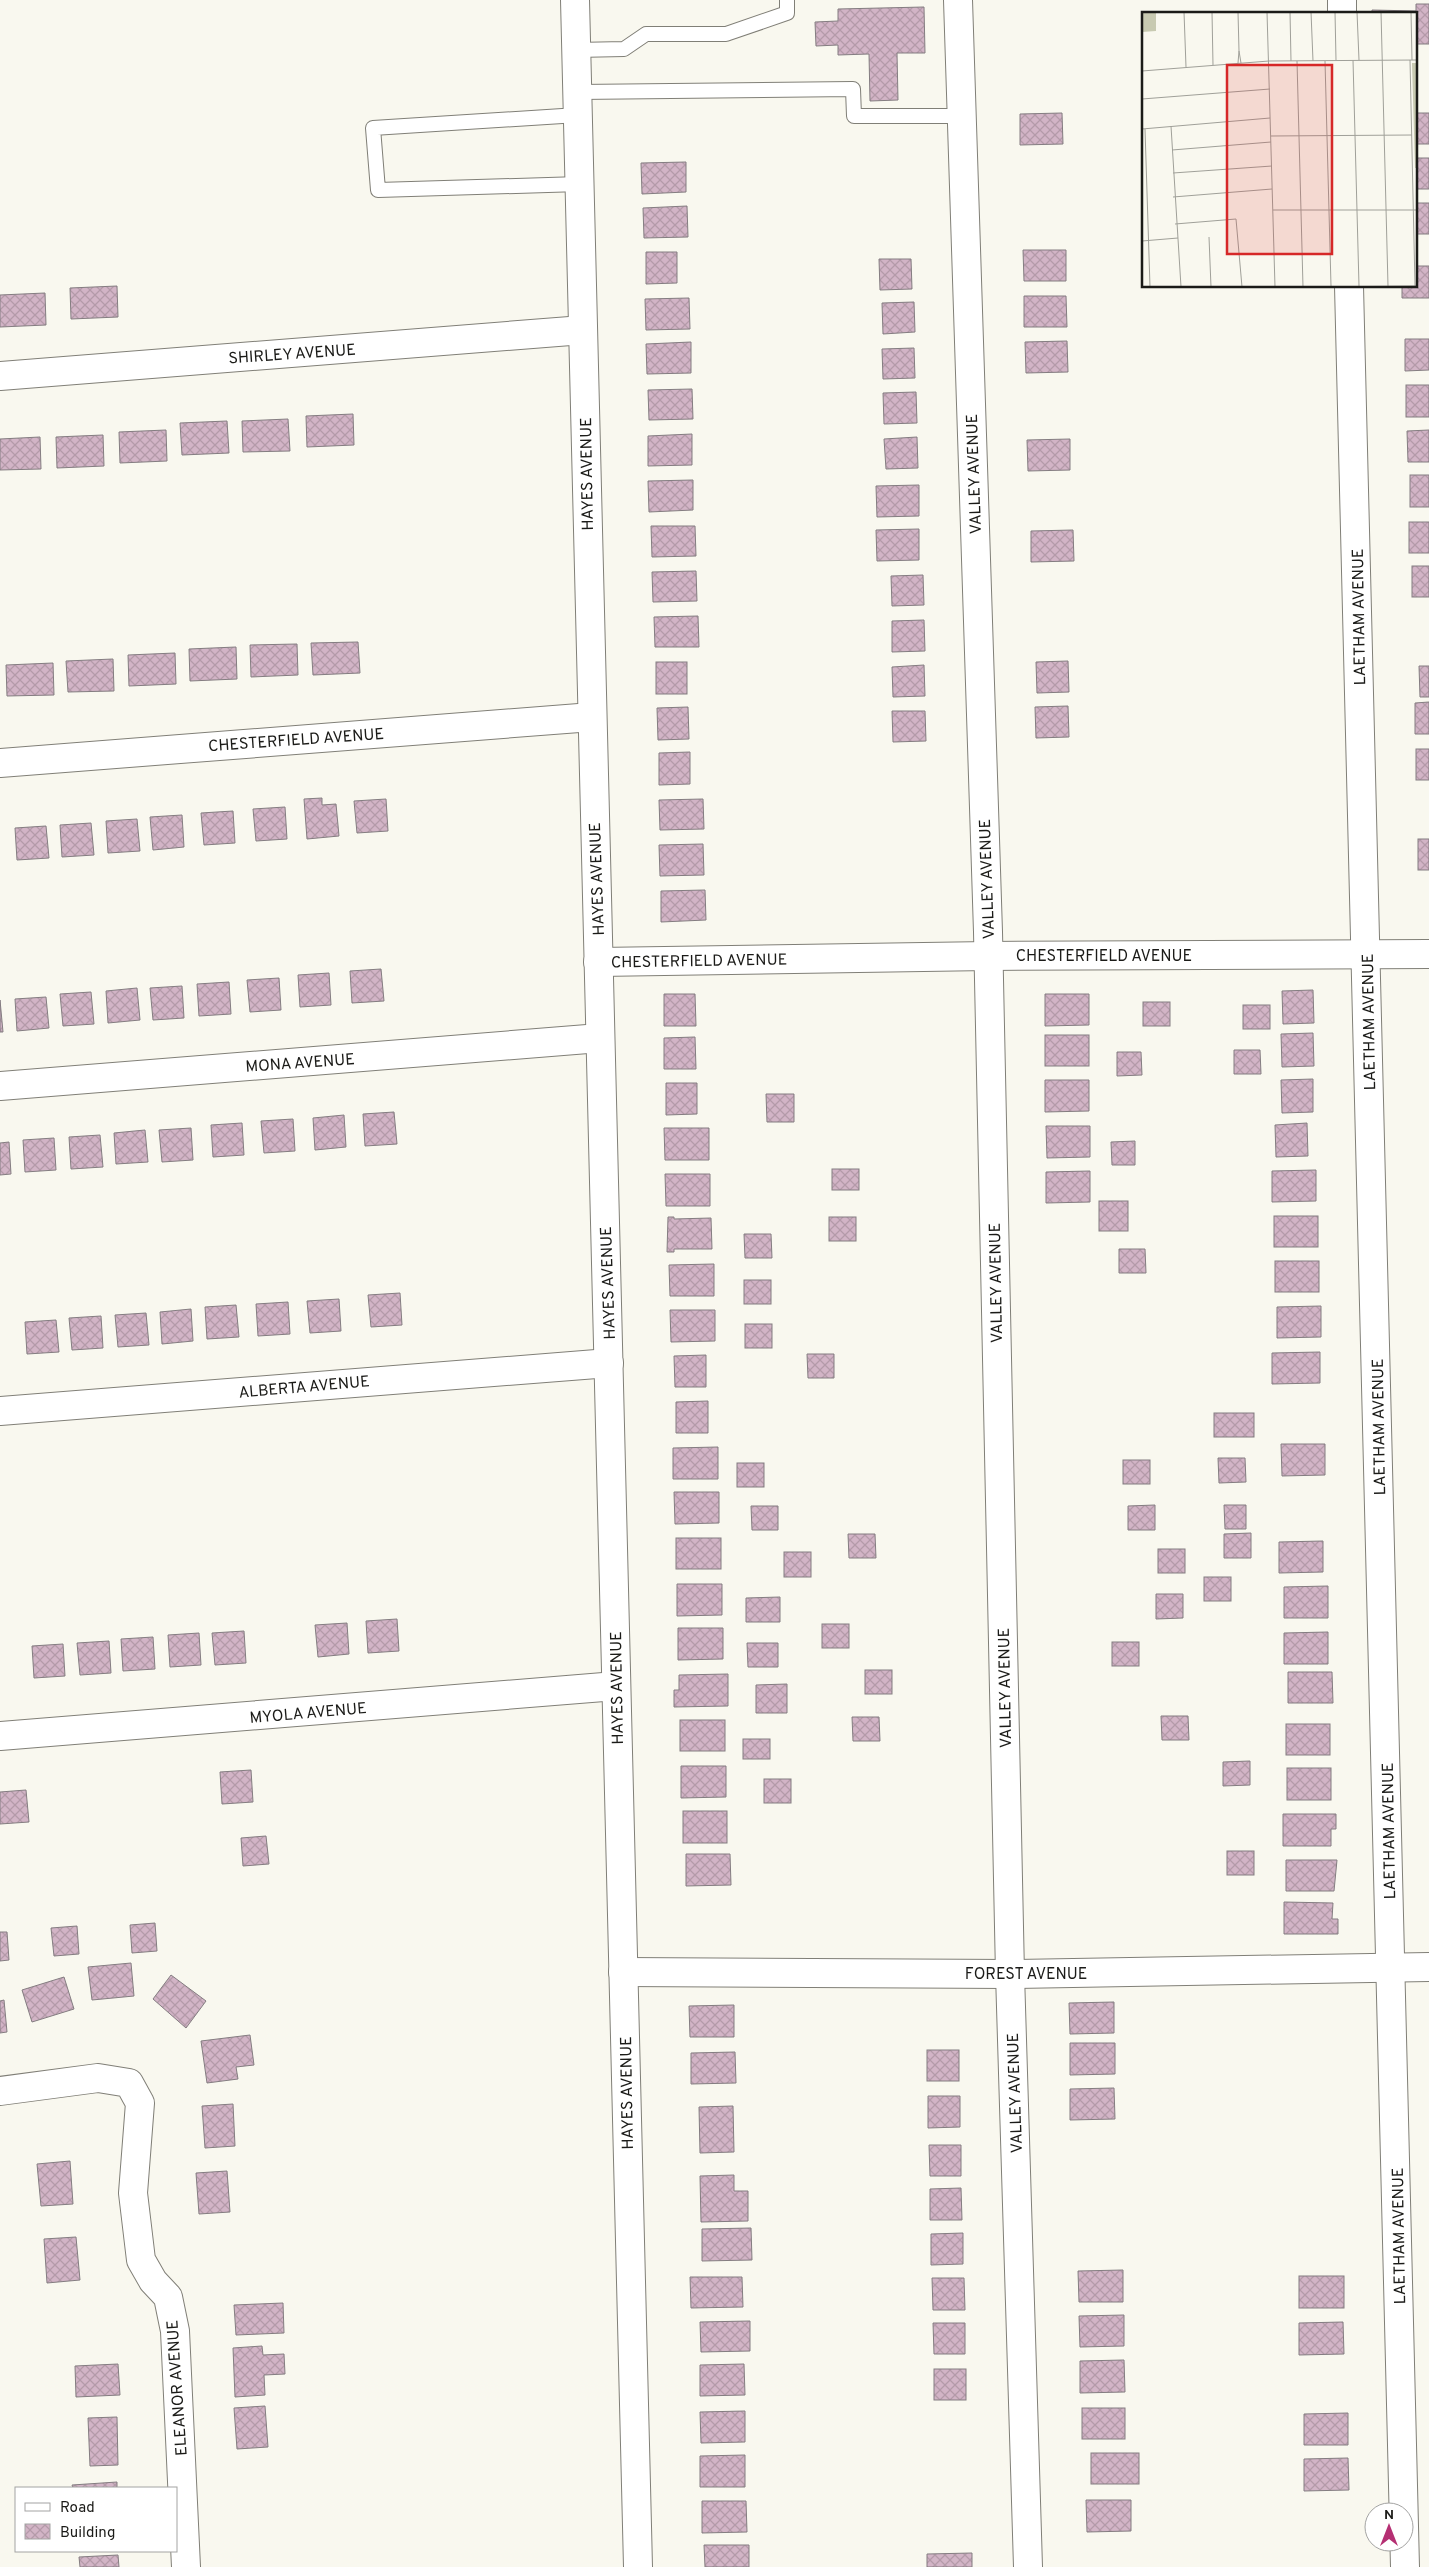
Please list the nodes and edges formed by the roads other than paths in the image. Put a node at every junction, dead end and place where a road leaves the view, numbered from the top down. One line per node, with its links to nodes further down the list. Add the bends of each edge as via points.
1 (575, 0): 4 (street, HAYES AVENUE)
2 (787, 0): 4 (lane, via 787,13 726,34 646,34 624,49)
3 (958, 0): 6 (street, VALLEY AVENUE)
4 (576, 50): 5 (street, HAYES AVENUE)
5 (578, 104): 6 (lane, via 853,89 854,116); 7 (street, HAYES AVENUE); 7 (lane, via 374,128 378,190)
6 (962, 116): 15 (street, VALLEY AVENUE)
7 (580, 184): 9 (street, HAYES AVENUE)
8 (1349, 288): 13 (street, LAETHAM AVENUE)
9 (583, 330): 10 (street, SHIRLEY AVENUE); 11 (street, HAYES AVENUE)
10 (0, 376)
11 (592, 717): 12 (street, CHESTERFIELD AVENUE); 16 (street, HAYES AVENUE)
12 (0, 763)
13 (1366, 954): 14 (street, CHESTERFIELD AVENUE); 15 (street, CHESTERFIELD AVENUE); 24 (street, LAETHAM AVENUE)
14 (1429, 954)
15 (988, 956): 16 (street, CHESTERFIELD AVENUE); 26 (street, VALLEY AVENUE)
16 (598, 962): 17 (street, HAYES AVENUE)
17 (600, 1038): 18 (street, MONA AVENUE); 19 (street, HAYES AVENUE)
18 (0, 1086)
19 (609, 1364): 20 (street, ALBERTA AVENUE); 21 (street, HAYES AVENUE)
20 (0, 1411)
21 (616, 1686): 22 (street, MYOLA AVENUE); 25 (street, HAYES AVENUE)
22 (0, 1736)
23 (1429, 1967): 24 (street, FOREST AVENUE)
24 (1391, 1968): 26 (street, FOREST AVENUE); 31 (street, LAETHAM AVENUE)
25 (623, 1972): 26 (street, FOREST AVENUE); 29 (street, HAYES AVENUE)
26 (1010, 1974): 30 (street, VALLEY AVENUE)
27 (0, 2091): 28 (street, ELEANOR AVENUE, via 98,2078 129,2083 140,2103 133,2193 136,2230 141,2260 153,2281 168,2297 175,2332)
28 (186, 2567)
29 (638, 2567)
30 (1028, 2567)
31 (1405, 2567)

